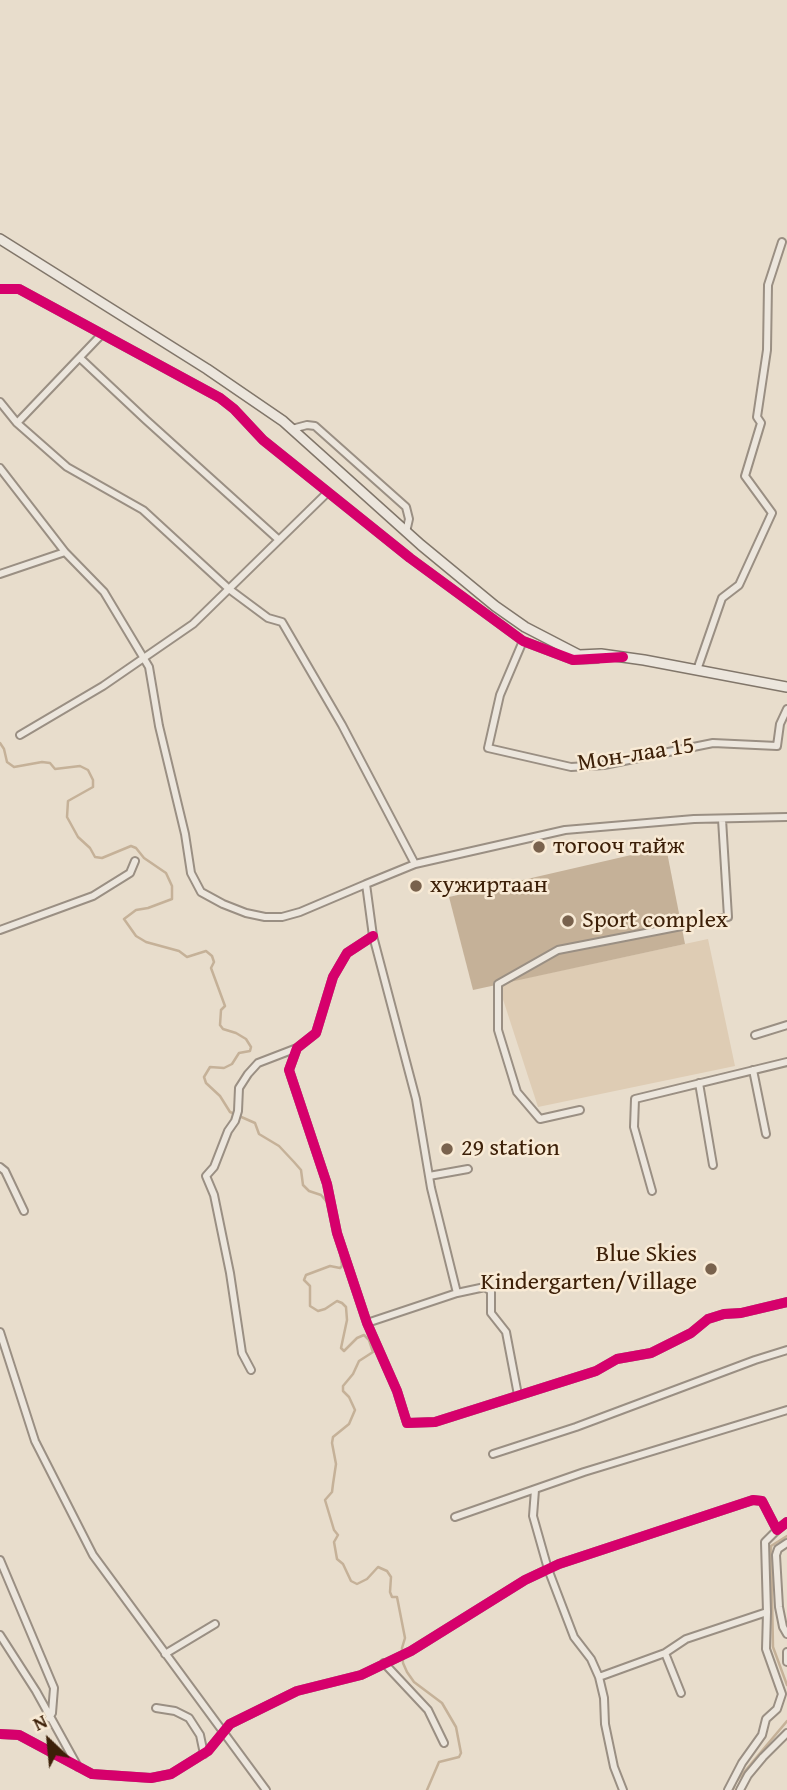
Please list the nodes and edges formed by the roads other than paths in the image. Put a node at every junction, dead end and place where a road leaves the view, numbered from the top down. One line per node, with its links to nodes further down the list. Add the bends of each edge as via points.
1 (0, 239): 8 (main road, via 207,369)
2 (782, 242): 21 (street, via 768,285 767,350 757,417 761,424 745,476 772,513 739,585 722,598)
3 (0, 289): 4 (street, via 19,289)
4 (102, 334): 5 (street); 12 (street, via 220,398)
5 (80, 358): 7 (street); 14 (street)
6 (0, 402): 7 (street)
7 (17, 423): 17 (street, via 67,467 143,510)
8 (292, 429): 10 (street, via 315,426); 11 (main road)
9 (0, 468): 15 (street)
10 (365, 471): 11 (street); 13 (street, via 406,507)
11 (352, 485): 13 (main road)
12 (328, 492): 14 (street); 18 (street, via 416,564)
13 (406, 532): 19 (main road, via 525,627 579,655)
14 (279, 540): 17 (street)
15 (65, 552): 16 (street); 20 (street, via 104,592)
16 (0, 574)
17 (229, 589): 20 (street, via 193,624); 28 (street, via 268,618 282,622)
18 (523, 641): 19 (street, via 573,660); 23 (street, Мон-лаа 15, via 500,695 488,748 571,767 604,765 713,743 777,746)
19 (623, 657): 21 (main road)
20 (143, 659): 24 (street); 29 (street, via 152,680 191,873 201,892 265,917 282,916)
21 (697, 670): 22 (main road)
22 (787, 687)
23 (787, 709)
24 (20, 735)
25 (787, 817): 26 (street)
26 (722, 819): 28 (street, via 565,830); 38 (street, via 728,917 558,950 498,984 498,1030 517,1092 540,1119)
27 (135, 861): 30 (street, via 130,873 93,896)
28 (415, 864): 29 (street)
29 (366, 884): 31 (street)
30 (0, 930)
31 (373, 936): 34 (street, via 347,953 333,977 316,1033); 43 (street, via 416,1099)
32 (787, 1025): 33 (street)
33 (755, 1035)
34 (297, 1048): 48 (street, via 289,1070); 51 (street, via 258,1063 239,1088 238,1111 206,1177 214,1195 242,1353)
35 (787, 1062): 36 (street)
36 (753, 1070): 37 (street); 39 (street)
37 (699, 1083): 40 (street); 44 (street, via 635,1098 634,1126)
38 (580, 1110)
39 (765, 1134)
40 (713, 1165)
41 (0, 1167): 45 (street)
42 (468, 1169): 43 (street)
43 (429, 1176): 46 (street)
44 (652, 1191)
45 (24, 1211)
46 (457, 1293): 48 (street); 52 (street, via 485,1287 491,1291 491,1312 506,1332)
47 (787, 1302): 52 (street, via 708,1319 651,1353 617,1359 596,1371)
48 (367, 1323): 52 (street, via 407,1423 435,1422)
49 (0, 1332): 68 (street, via 35,1441 93,1555)
50 (787, 1350): 54 (street)
51 (251, 1370)
52 (518, 1395)
53 (787, 1410): 55 (street)
54 (493, 1454)
55 (535, 1490): 56 (street); 61 (street, via 533,1516)
56 (455, 1517)
57 (787, 1522): 58 (street)
58 (777, 1530): 61 (street, via 762,1501 753,1500); 62 (street, via 765,1542)
59 (787, 1543): 64 (street, via 776,1555 779,1607)
60 (0, 1560): 74 (street, via 54,1688)
61 (548, 1569): 70 (street); 71 (street, via 574,1637)
62 (767, 1612): 67 (street, via 686,1639); 83 (street, via 766,1649 782,1694)
63 (215, 1624): 68 (street)
64 (787, 1634)
65 (0, 1636): 74 (street)
66 (787, 1652): 69 (street)
67 (664, 1653): 71 (street); 72 (street)
68 (165, 1654): 75 (street)
69 (787, 1662)
70 (384, 1663): 75 (street, via 361,1675 287,1695 230,1724); 78 (street, via 428,1710)
71 (599, 1677): 82 (street, via 607,1735)
72 (681, 1693)
73 (156, 1708): 79 (street, via 189,1718 200,1735)
74 (49, 1718): 80 (street)
75 (222, 1733): 79 (street); 81 (street)
76 (787, 1733): 84 (street)
77 (0, 1734): 80 (street, via 19,1735)
78 (444, 1743)
79 (204, 1754): 80 (street, via 171,1774 151,1778)
80 (79, 1769)
81 (266, 1790)
82 (623, 1790)
83 (728, 1790)
84 (740, 1790)

